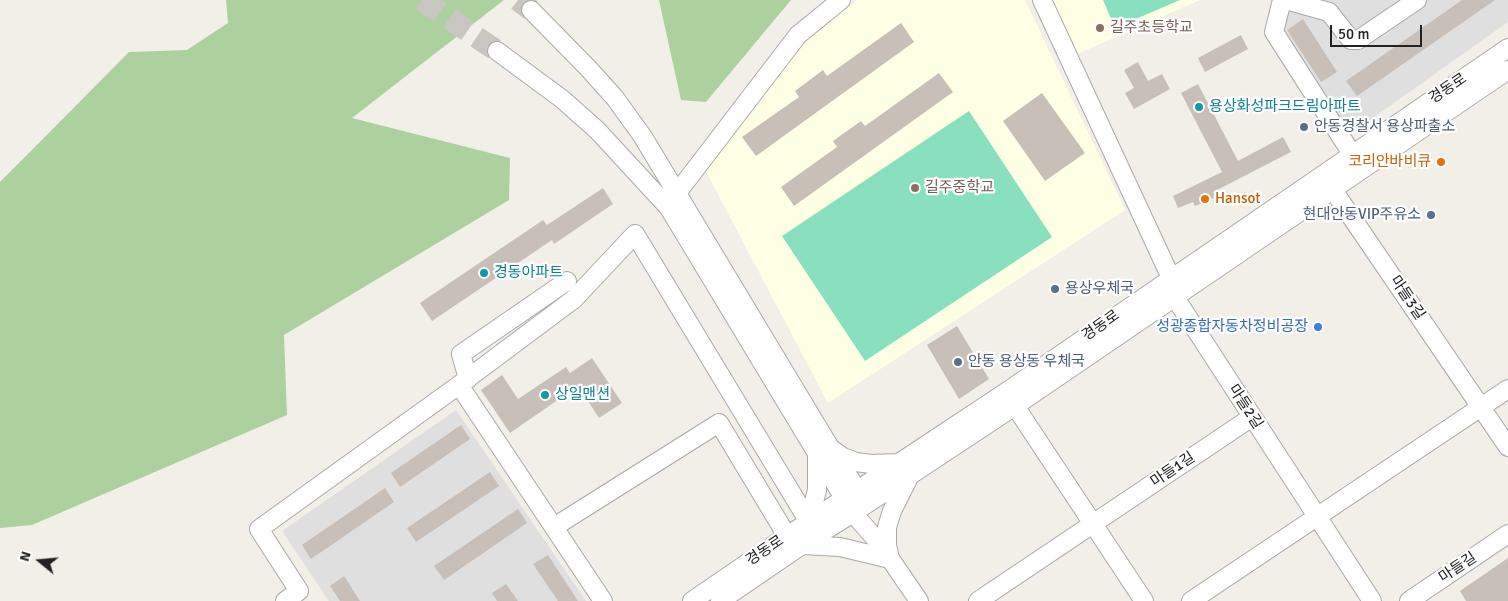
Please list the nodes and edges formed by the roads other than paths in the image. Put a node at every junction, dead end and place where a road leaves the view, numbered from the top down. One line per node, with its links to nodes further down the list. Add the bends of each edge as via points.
1 (841, 0): 12 (street, via 798,35)
2 (1042, 0): 13 (street)
3 (1282, 0): 10 (street, via 1274,32)
4 (1286, 0): 5 (street, via 1329,12 1351,40 1358,40)
5 (1417, 0)
6 (531, 10): 12 (street, via 615,98 643,137)
7 (1508, 48): 10 (street, 경동로)
8 (497, 52): 12 (street, via 562,99)
9 (1508, 70): 11 (street, 경동로)
10 (1352, 154): 13 (street, 경동로)
11 (1333, 190): 15 (street, 경동로); 19 (street, 마들3길)
12 (673, 200): 22 (street)
13 (1171, 278): 23 (street, 경동로)
14 (567, 281): 16 (street, via 461,354)
15 (1174, 296): 18 (street, 경동로); 20 (street, 마들2길)
16 (463, 382): 26 (street, via 574,299 635,234); 28 (street); 32 (street, via 258,529)
17 (1508, 389): 19 (street)
18 (1015, 406): 23 (street, 경동로); 27 (street)
19 (1481, 407): 21 (street, 마들3길); 25 (street)
20 (1252, 416): 25 (street, 마들2길); 27 (street, 마들1길)
21 (1508, 447)
22 (823, 451): 23 (street, via 856,462); 24 (street); 26 (street)
23 (904, 470): 24 (street, 경동로); 31 (street, via 887,527)
24 (855, 502): 26 (street, 경동로); 30 (street, 경동로); 31 (street)
25 (1317, 517): 39 (street); 40 (street, 마들2길)
26 (810, 522): 30 (street, 경동로)
27 (1093, 524): 37 (street, 마들1길); 38 (street)
28 (554, 527): 30 (street, via 719,423); 33 (street)
29 (1508, 534): 41 (street, 마들길)
30 (795, 540): 31 (street); 34 (street, 경동로); 35 (street, 경동로)
31 (890, 559): 36 (street)
32 (297, 598)
33 (602, 601)
34 (692, 601)
35 (720, 601)
36 (918, 601)
37 (978, 601)
38 (1144, 601)
39 (1191, 601)
40 (1372, 601)
41 (1409, 601)

